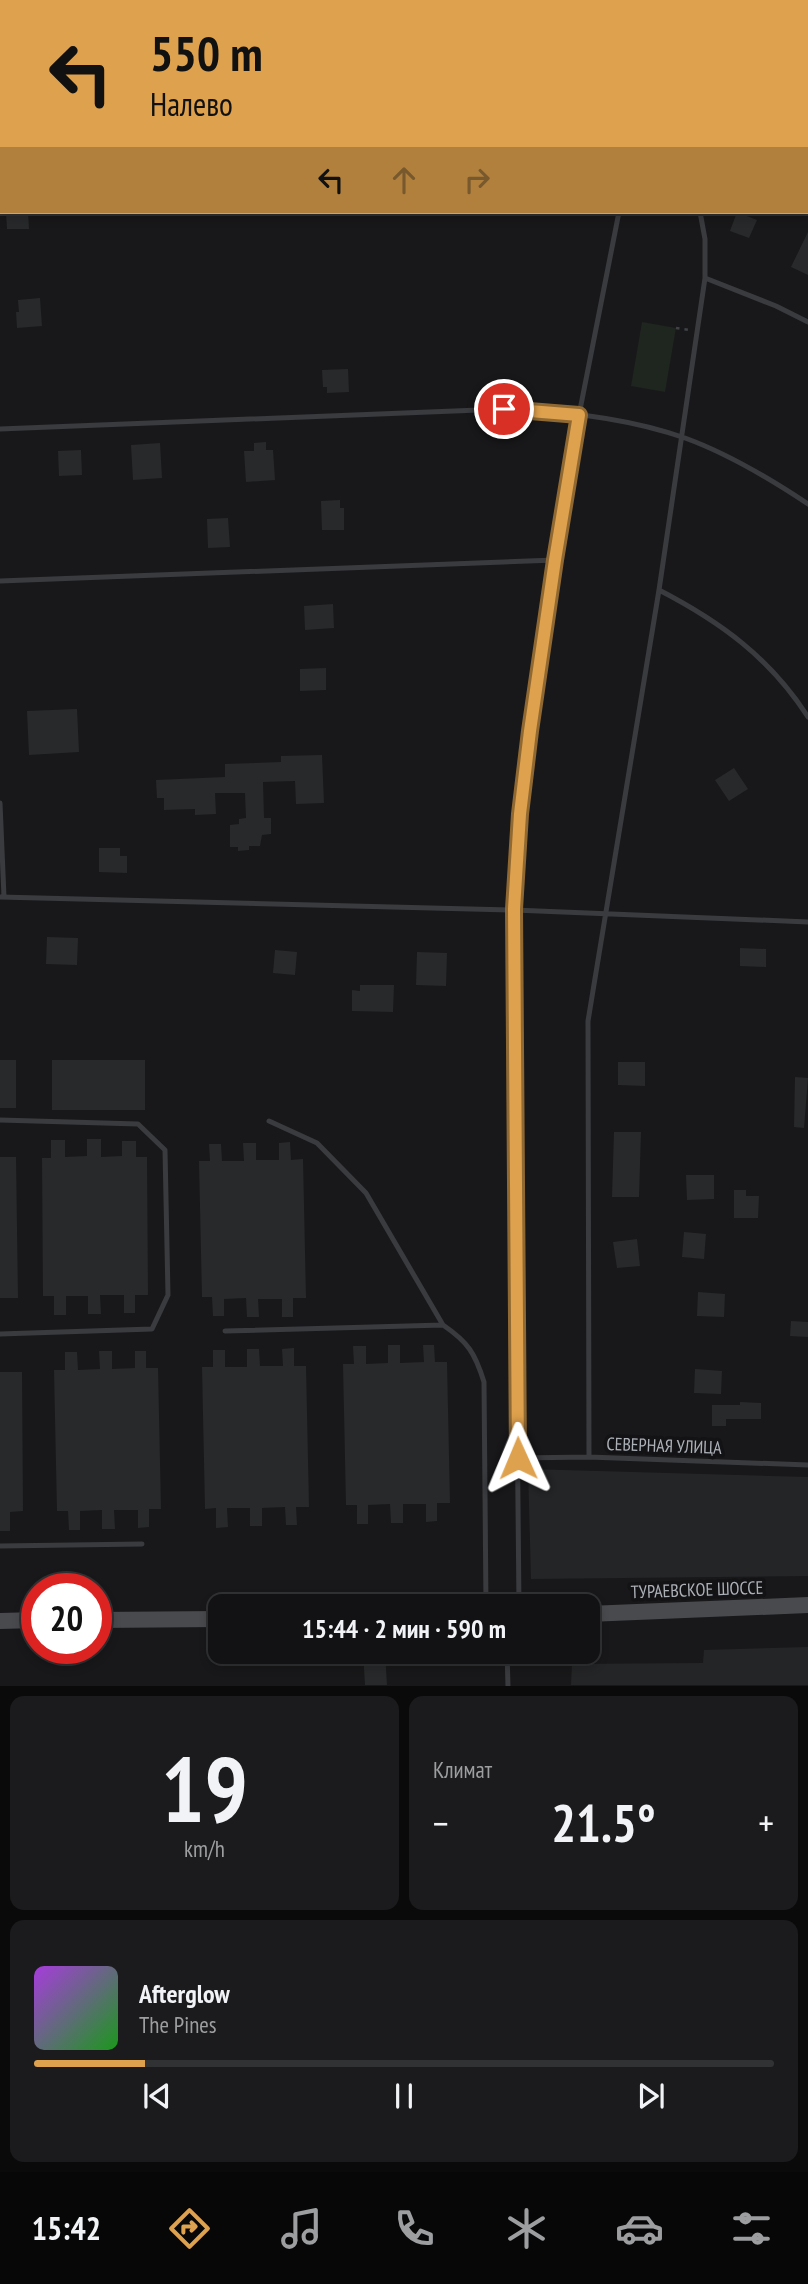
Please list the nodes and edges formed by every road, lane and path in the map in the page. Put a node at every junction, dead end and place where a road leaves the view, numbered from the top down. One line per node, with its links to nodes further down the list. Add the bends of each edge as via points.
1 (619, 214): 7 (lane)
2 (700, 214): 3 (lane)
3 (705, 278): 4 (lane); 6 (lane)
4 (808, 322)
5 (676, 328): 6 (path)
6 (697, 331): 9 (lane)
7 (579, 415): 8 (lane, via 504,409); 9 (lane); 11 (lane)
8 (0, 429)
9 (683, 437): 10 (lane, via 748,467); 13 (lane)
10 (808, 504)
11 (555, 560): 12 (lane); 17 (lane, via 520,814)
12 (0, 581)
13 (659, 590): 14 (lane, via 734,635 768,666); 18 (lane)
14 (808, 717)
15 (0, 803): 16 (lane)
16 (2, 897): 17 (lane)
17 (514, 909): 18 (lane); 26 (lane)
18 (606, 915): 19 (lane); 25 (lane, via 589,1021)
19 (808, 922)
20 (0, 1120): 24 (lane, via 138,1124 165,1150 168,1295 152,1329)
21 (269, 1121): 22 (lane, via 317,1143 366,1194)
22 (443, 1325): 23 (lane); 30 (lane, via 463,1338 476,1356 484,1382)
23 (225, 1331)
24 (0, 1334)
25 (589, 1457): 26 (lane, СЕВЕРНАЯ УЛИЦА); 27 (lane, СЕВЕРНАЯ УЛИЦА)
26 (518, 1458): 31 (lane)
27 (808, 1465)
28 (142, 1544): 29 (lane)
29 (0, 1546)
30 (486, 1594)
31 (519, 1594)
32 (808, 1605): 33 (main road, ТУРАЕВСКОЕ ШОССЕ)
33 (600, 1614)
34 (208, 1619): 37 (main road)
35 (0, 1620): 36 (main road)
36 (21, 1620)
37 (112, 1620)
38 (507, 1664): 39 (lane)
39 (508, 1685)

